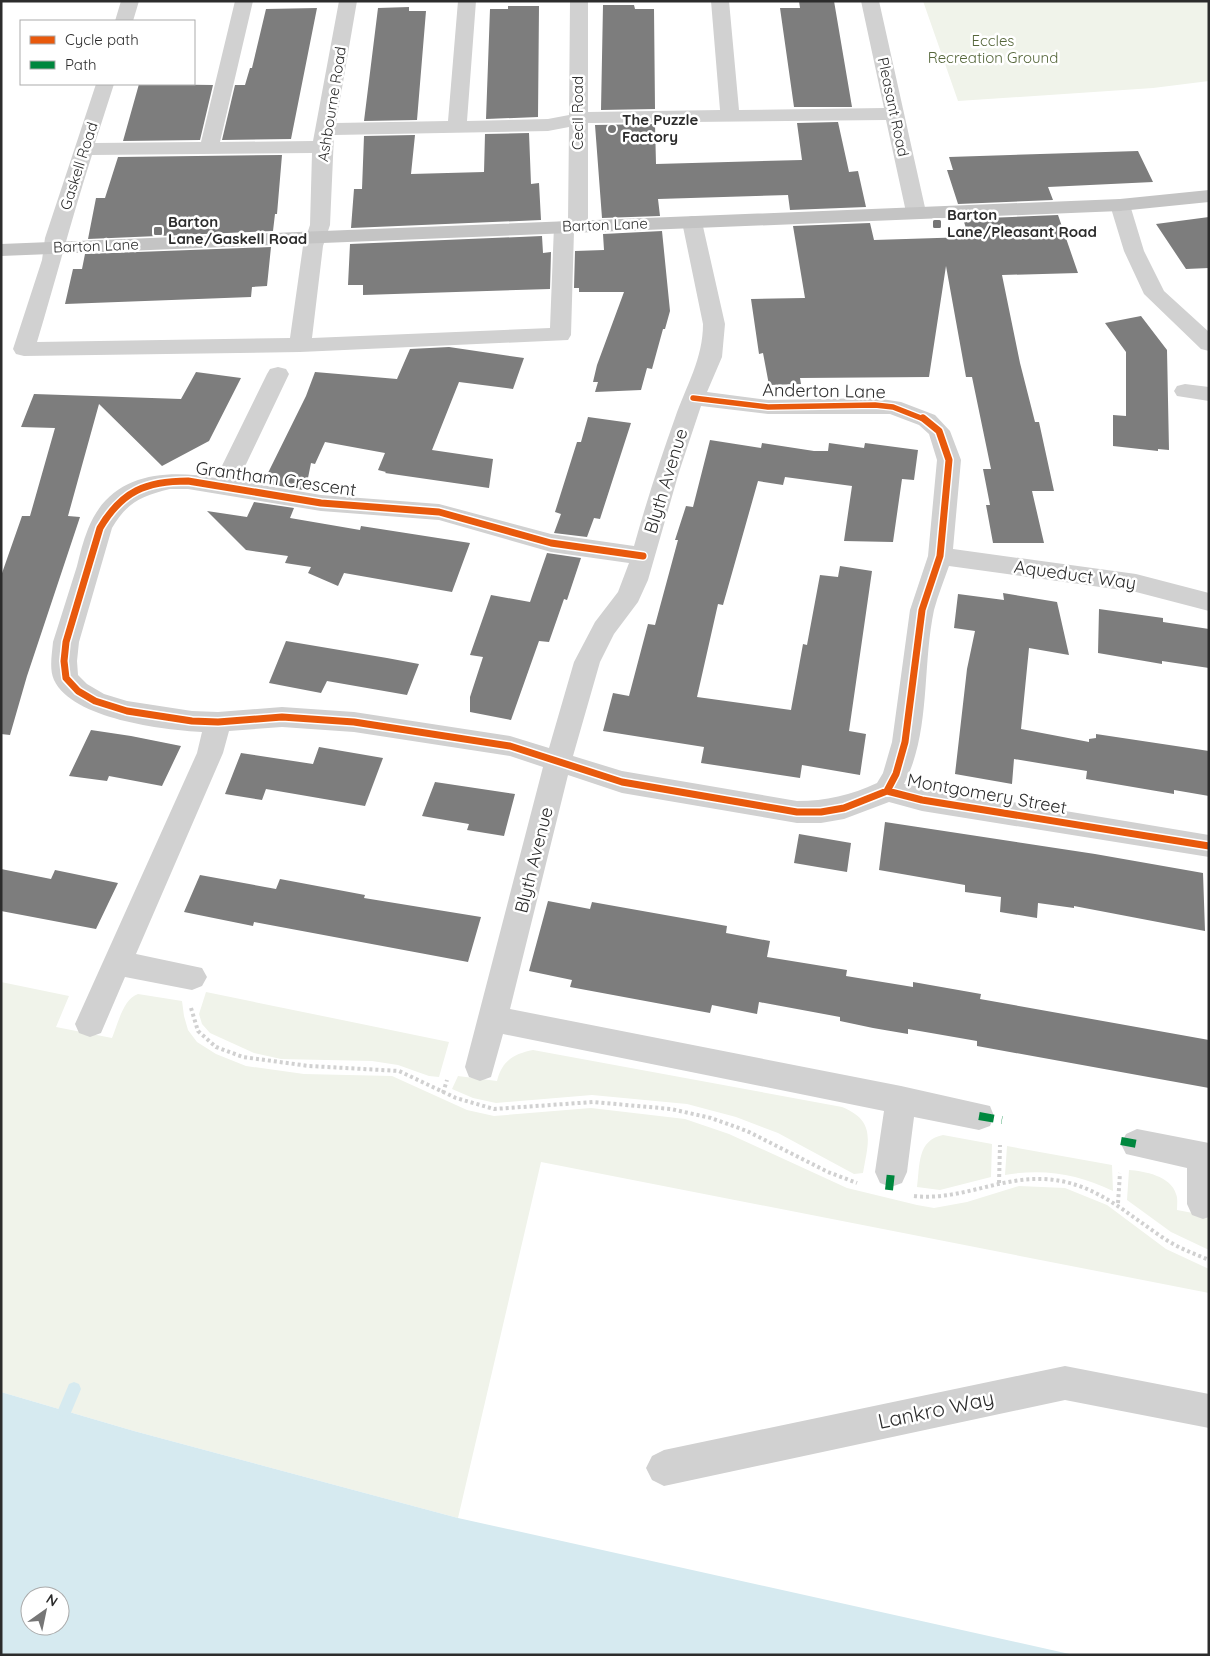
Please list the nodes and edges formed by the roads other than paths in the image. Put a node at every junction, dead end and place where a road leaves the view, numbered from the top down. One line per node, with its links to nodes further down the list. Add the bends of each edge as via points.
1 (130, 1): 8 (street)
2 (244, 1): 15 (street)
3 (348, 1): 14 (street, Ashbourne Road)
4 (467, 1): 13 (street)
5 (579, 1): 12 (street, Cecil Road)
6 (720, 1): 11 (street)
7 (870, 1): 10 (street, Pleasant Road)
8 (124, 20)
9 (105, 85): 16 (street, Gaskell Road)
10 (894, 114): 11 (street); 19 (street, Pleasant Road)
11 (730, 116): 12 (street, via 592,117)
12 (578, 121): 13 (street, via 548,125); 21 (street, Cecil Road)
13 (457, 126): 14 (street)
14 (325, 138): 15 (street); 22 (street, Ashbourne Road, via 320,225)
15 (210, 147): 16 (street)
16 (86, 149): 23 (street, Gaskell Road)
17 (1209, 196): 18 (main road, Barton Lane)
18 (1120, 205): 19 (main road, Barton Lane); 25 (street, via 1134,251 1155,294)
19 (916, 212): 20 (main road, Barton Lane)
20 (692, 222): 21 (main road, Barton Lane); 30 (street, Blyth Avenue, via 714,324 711,356)
21 (571, 226): 22 (main road, Barton Lane); 26 (street, Cecil Road, via 560,336)
22 (315, 236): 23 (main road, Barton Lane); 26 (street, Ashbourne Road)
23 (54, 247): 24 (main road, Barton Lane); 26 (street, Gaskell Road, via 24,349)
24 (1, 250)
25 (1209, 344)
26 (300, 345)
27 (278, 374): 31 (street)
28 (1185, 391): 29 (street)
29 (1209, 394)
30 (693, 398): 32 (street, Blyth Avenue); 33 (street, Anderton Lane, via 768,407 875,404 910,412 927,420 939,431 949,460)
31 (224, 488): 32 (street, Grantham Crescent, via 321,503 440,512 551,543); 35 (street, Grantham Crescent, via 188,481 154,484 124,497 110,511 100,528 66,642 64,661 66,678 78,691 95,701 135,712)
32 (643, 556): 36 (street, Blyth Avenue, via 629,596 604,629 587,662)
33 (940, 556): 34 (street, Aqueduct Way, via 1136,583); 37 (street, Anderton Lane, via 922,610 905,742 896,774)
34 (1209, 602)
35 (218, 722): 36 (street, Grantham Crescent, via 282,717 354,722 510,746); 39 (street, via 210,753)
36 (558, 761): 37 (street, Montgomery Street, via 622,782 797,812 839,810 860,804); 41 (street, Blyth Avenue)
37 (887, 790): 38 (street, Montgomery Street, via 922,800)
38 (1209, 846)
39 (118, 963): 40 (street); 42 (street)
40 (192, 990)
41 (494, 1019): 43 (street, Blyth Avenue); 44 (street)
42 (90, 1024)
43 (480, 1067)
44 (901, 1100): 45 (street); 48 (street)
45 (979, 1116)
46 (1129, 1156): 47 (street)
47 (1206, 1157): 49 (street)
48 (900, 1183)
49 (1203, 1204)
50 (1209, 1411): 51 (street, Lankro Way, via 1065,1383)
51 (664, 1468)

